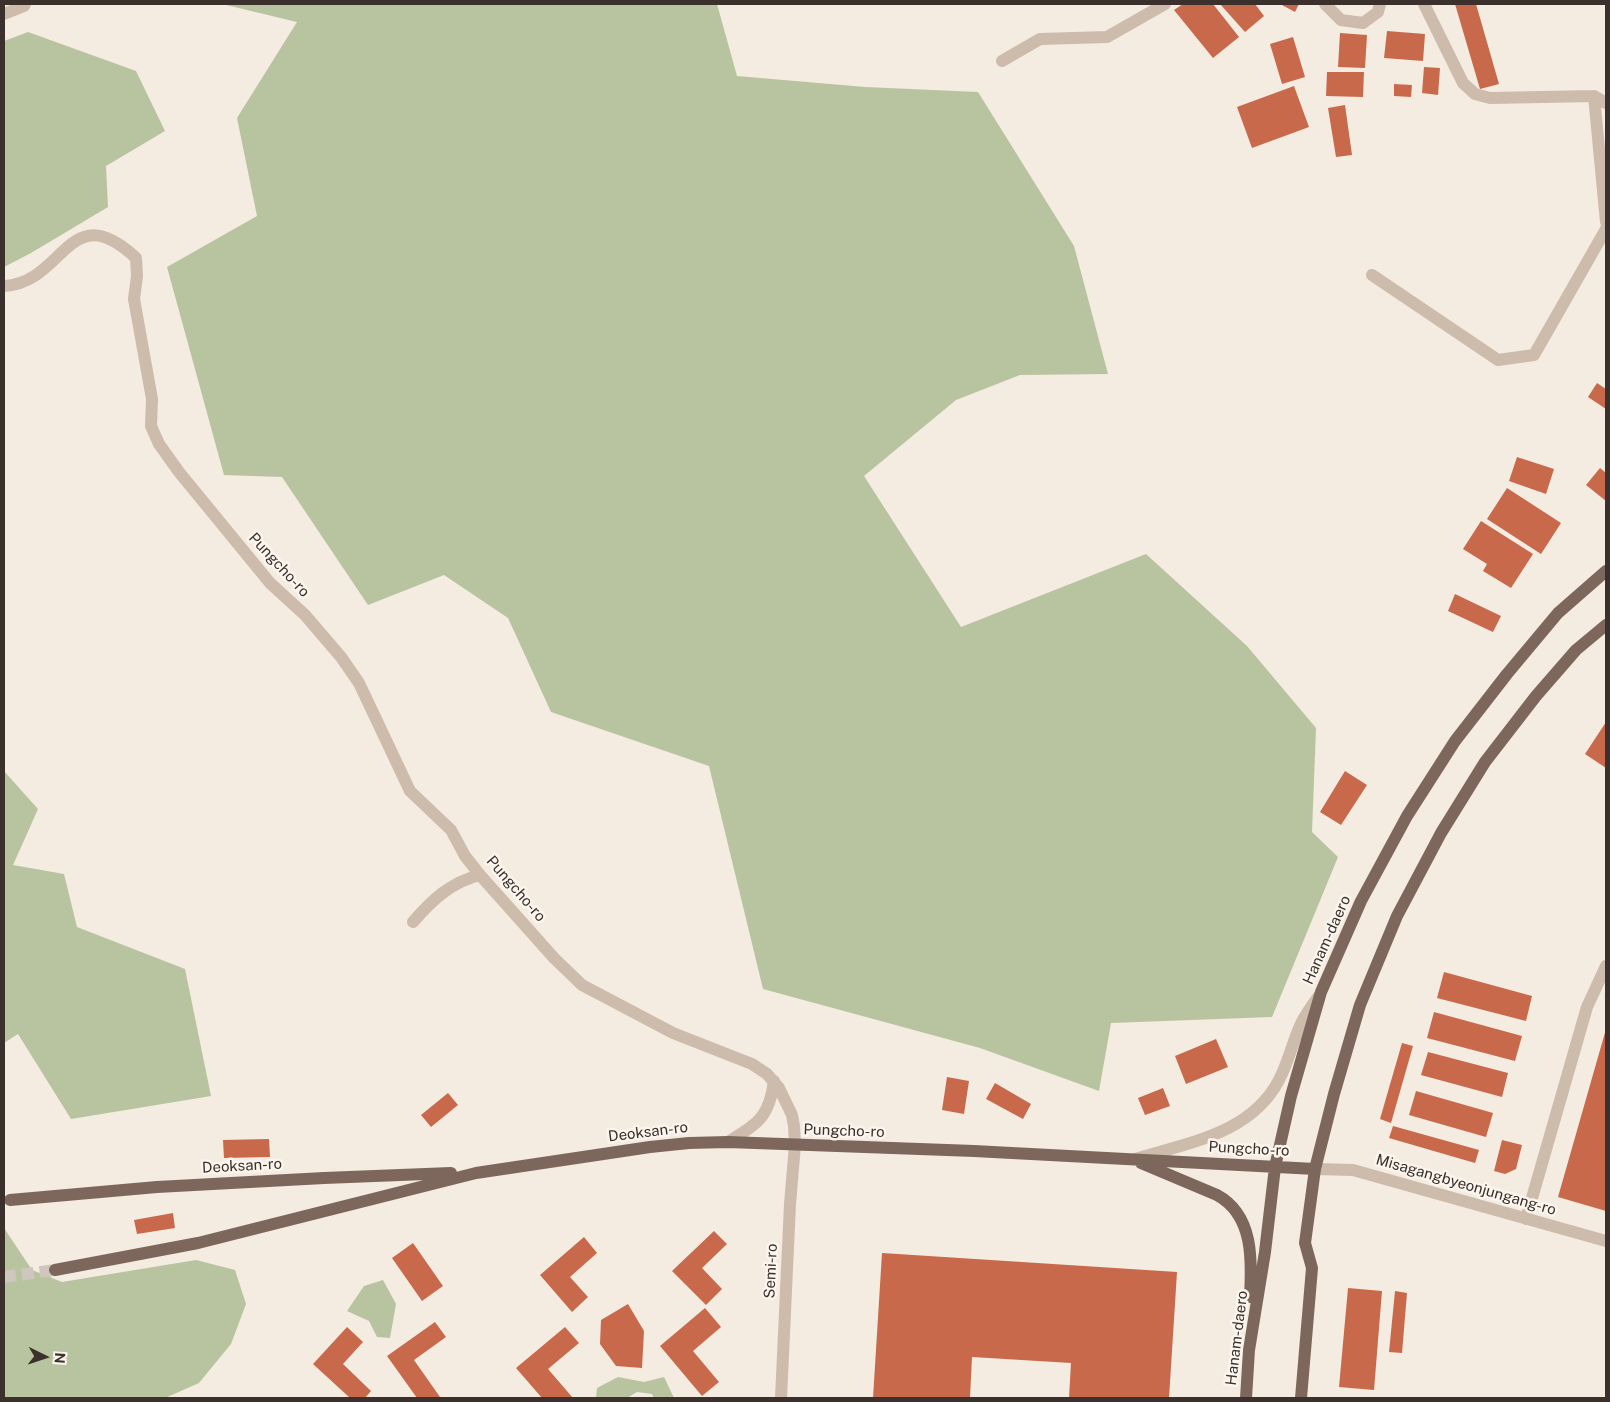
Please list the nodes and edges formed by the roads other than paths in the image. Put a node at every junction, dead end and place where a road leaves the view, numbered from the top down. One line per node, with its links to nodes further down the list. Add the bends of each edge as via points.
1 (25, 4): 6 (street)
2 (1165, 4): 7 (street, via 1107,37 1040,39)
3 (1325, 4): 4 (street, via 1340,20 1363,23 1378,12)
4 (1380, 4)
5 (1424, 4): 8 (street, via 1463,83 1475,94 1490,98)
6 (4, 14)
7 (1002, 61)
8 (1594, 96): 9 (street); 10 (street)
9 (1606, 103)
10 (1606, 222)
11 (1606, 228): 12 (street, via 1534,355 1498,360)
12 (1372, 275)
13 (4, 286): 16 (street, Pungcho-ro, via 15,286 30,279 77,240 91,234 107,237 136,258 134,299 152,399 151,426 159,444 178,472 270,583 305,615 341,657 359,683 410,790 451,830)
14 (1606, 571): 19 (main road, Hanam-daero, via 1558,613 1455,741 1407,816 1361,901)
15 (1606, 625): 25 (main road, via 1576,650 1536,696 1485,762 1441,833 1397,916 1360,1005)
16 (480, 875): 17 (street, via 449,887); 20 (street, Pungcho-ro, via 582,985 673,1033 752,1064)
17 (413, 922)
18 (1606, 966): 28 (street, via 1587,1007)
19 (1321, 992): 23 (street, via 1300,1025 1278,1082 1250,1116 1218,1134); 24 (main road, Hanam-daero, via 1291,1096)
20 (774, 1081): 21 (street, via 770,1104 760,1119); 22 (street, Pungcho-ro, via 792,1115)
21 (728, 1142): 22 (main road, Deoksan-ro); 26 (main road, Deoksan-ro, via 650,1147)
22 (794, 1145): 23 (main road, Pungcho-ro); 32 (street, Semi-ro)
23 (1134, 1160): 24 (main road, Pungcho-ro); 31 (main road, via 1226,1200 1237,1212 1249,1238 1251,1251)
24 (1275, 1167): 25 (main road, Pungcho-ro); 31 (main road, Hanam-daero, via 1265,1252)
25 (1315, 1169): 28 (street, Misagangbyeonjungang-ro, via 1353,1170); 34 (main road, via 1305,1243 1312,1268)
26 (476, 1173): 27 (main road, Deoksan-ro, via 209,1184); 30 (main road, Deoksan-ro, via 198,1243)
27 (10, 1200)
28 (1526, 1219): 29 (street, Misagangbyeonjungang-ro)
29 (1606, 1241)
30 (55, 1270)
31 (1248, 1350): 33 (main road, Hanam-daero)
32 (781, 1398)
33 (1246, 1398)
34 (1301, 1398)

